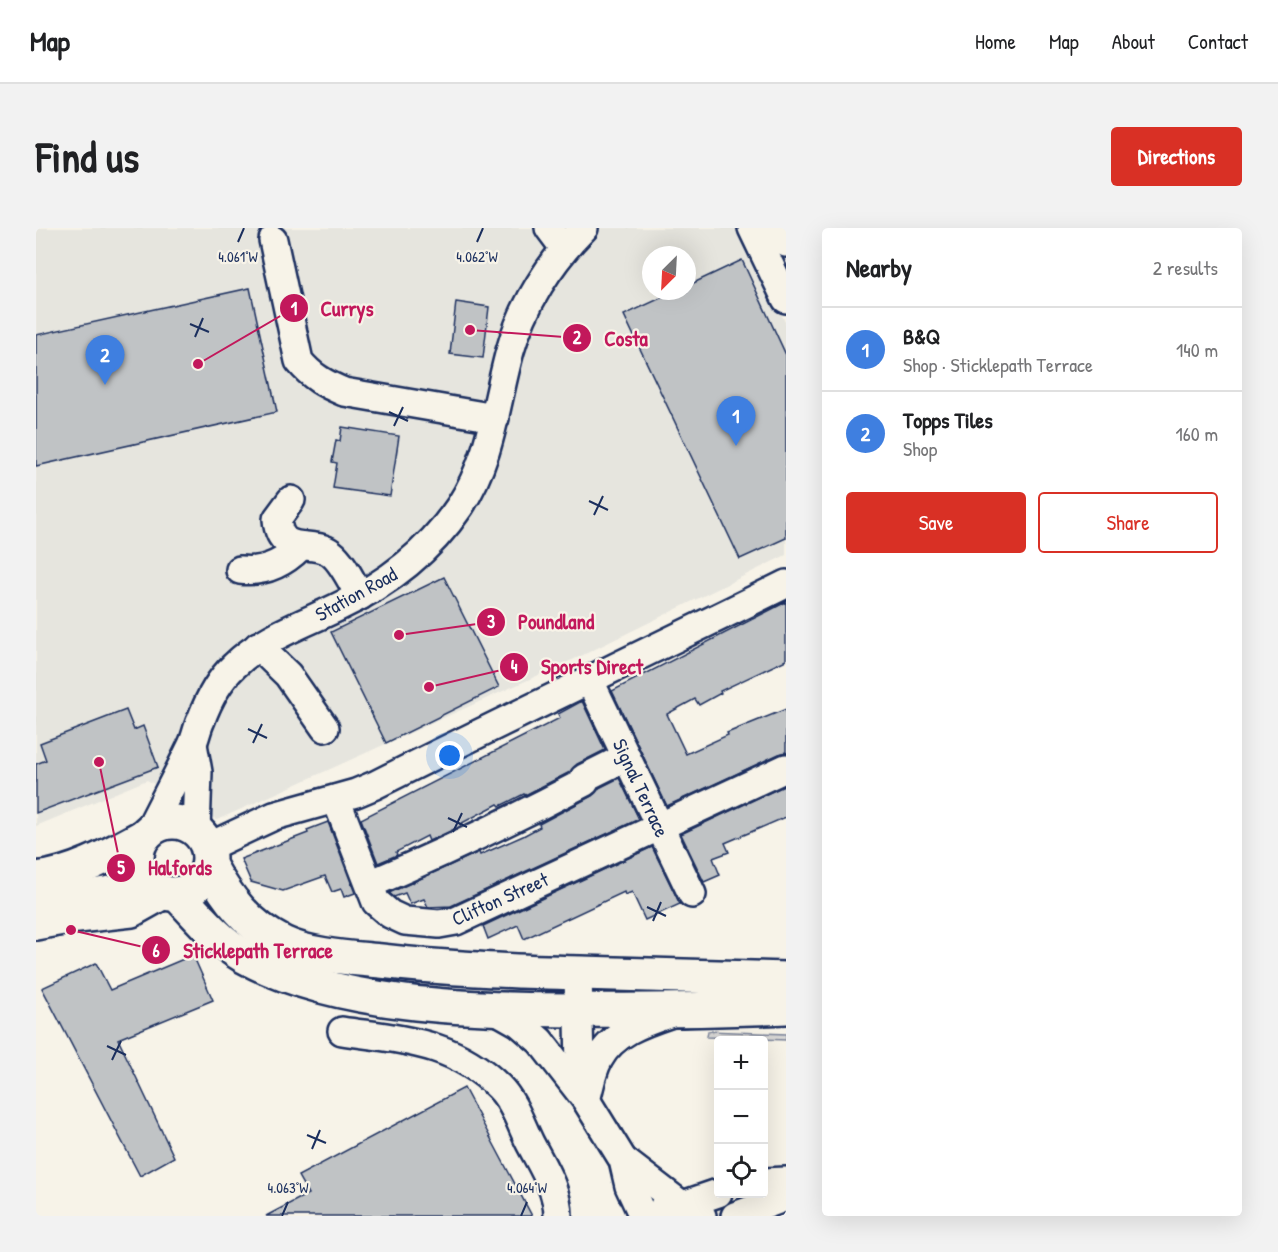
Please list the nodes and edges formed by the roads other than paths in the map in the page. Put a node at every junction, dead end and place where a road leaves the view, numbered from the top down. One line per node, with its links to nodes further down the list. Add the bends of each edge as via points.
1 (584, 228): 4 (street, Station Road)
2 (752, 228): 7 (street)
3 (778, 228): 6 (street)
4 (556, 238): 8 (street, Station Road, via 510,350)
5 (273, 240): 8 (street, via 299,361 310,375 344,392)
6 (786, 243)
7 (786, 299)
8 (495, 418): 11 (street, Station Road, via 485,456 460,506 407,565)
9 (291, 500): 11 (street, via 277,519 277,527 290,541 333,554)
10 (786, 584): 13 (street)
11 (360, 596): 12 (street, Station Road)
12 (258, 646): 14 (street, via 288,675); 15 (street, Station Road, via 219,683 201,717)
13 (590, 681): 16 (street, Signal Terrace); 18 (street, via 375,785)
14 (325, 728)
15 (193, 744): 20 (street, Station Road); 21 (street, Station Road)
16 (626, 757): 19 (street, Signal Terrace); 23 (street, via 535,808)
17 (786, 768): 19 (street, Clifton Street)
18 (326, 801): 21 (street, via 274,816); 23 (street, Clifton Street)
19 (659, 827): 23 (street, Clifton Street, via 449,923 405,921 390,914 376,902); 25 (street, Signal Terrace)
20 (147, 833): 21 (main road, via 160,824 185,824); 22 (main road, via 72,870); 24 (main road, via 138,847 138,866 146,883)
21 (204, 848): 24 (main road, via 205,876 198,885 188,891); 28 (main road, via 222,890 239,911 284,944 415,965)
22 (36, 879)
23 (370, 884)
24 (166, 893): 26 (main road, via 111,893); 27 (street, via 132,913); 31 (main road, via 242,955 274,971 358,994)
25 (692, 894)
26 (36, 906)
27 (36, 926)
28 (578, 973): 29 (main road); 32 (street)
29 (786, 979)
30 (786, 1007): 33 (main road)
31 (496, 1010): 32 (main road); 35 (street, via 540,1041)
32 (579, 1010): 33 (main road); 35 (street, via 580,1065)
33 (678, 1012): 35 (street, via 629,1029 612,1044 599,1059)
34 (342, 1031): 42 (street, via 431,1045 455,1055 500,1088 546,1173)
35 (586, 1100): 36 (street)
36 (623, 1160): 41 (street); 43 (street, via 629,1186)
37 (786, 1181): 38 (street)
38 (768, 1182)
39 (714, 1195): 41 (street)
40 (786, 1197): 45 (street)
41 (689, 1208): 44 (street, via 669,1204)
42 (558, 1216)
43 (643, 1216)
44 (651, 1216)
45 (735, 1216)

